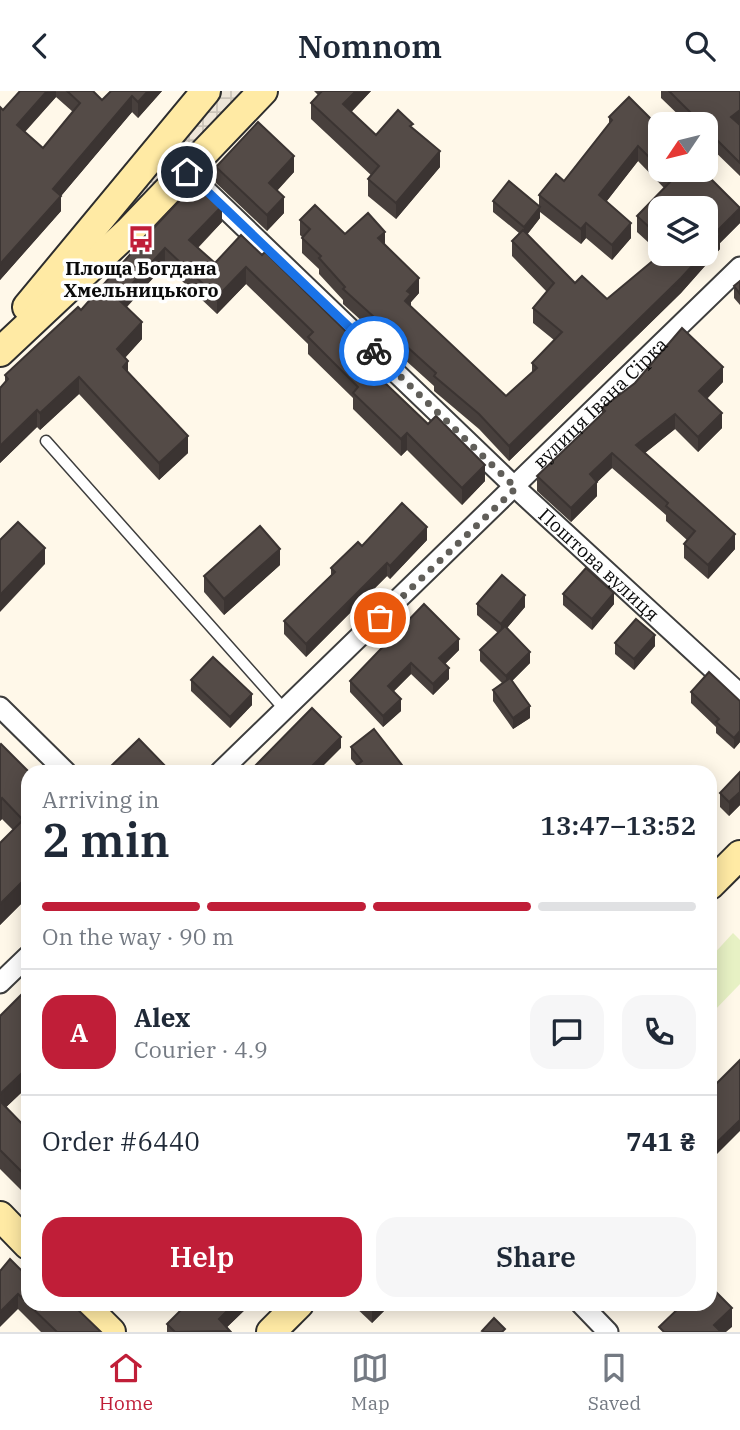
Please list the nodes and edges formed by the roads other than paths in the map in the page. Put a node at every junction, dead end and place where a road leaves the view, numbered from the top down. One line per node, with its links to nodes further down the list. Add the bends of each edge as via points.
1 (206, 91): 5 (street)
2 (262, 91): 3 (street)
3 (187, 172): 6 (street); 8 (street, Поштова вулиця)
4 (740, 267): 8 (street, вулиця Івана Сірка)
5 (0, 340)
6 (0, 352)
7 (46, 441): 11 (lane)
8 (516, 488): 9 (street, Поштова вулиця); 11 (street, вулиця Івана Сірка)
9 (740, 694)
10 (0, 707): 12 (street)
11 (285, 710): 13 (street, вулиця Івана Сірка)
12 (59, 765)
13 (227, 765)
14 (740, 855): 15 (street)
15 (717, 878)
16 (21, 963): 17 (street)
17 (0, 983)
18 (0, 1216): 19 (street)
19 (21, 1238)
20 (90, 1311): 23 (street)
21 (292, 1311): 24 (street)
22 (588, 1311): 25 (street)
23 (111, 1332)
24 (271, 1332)
25 (608, 1332)

